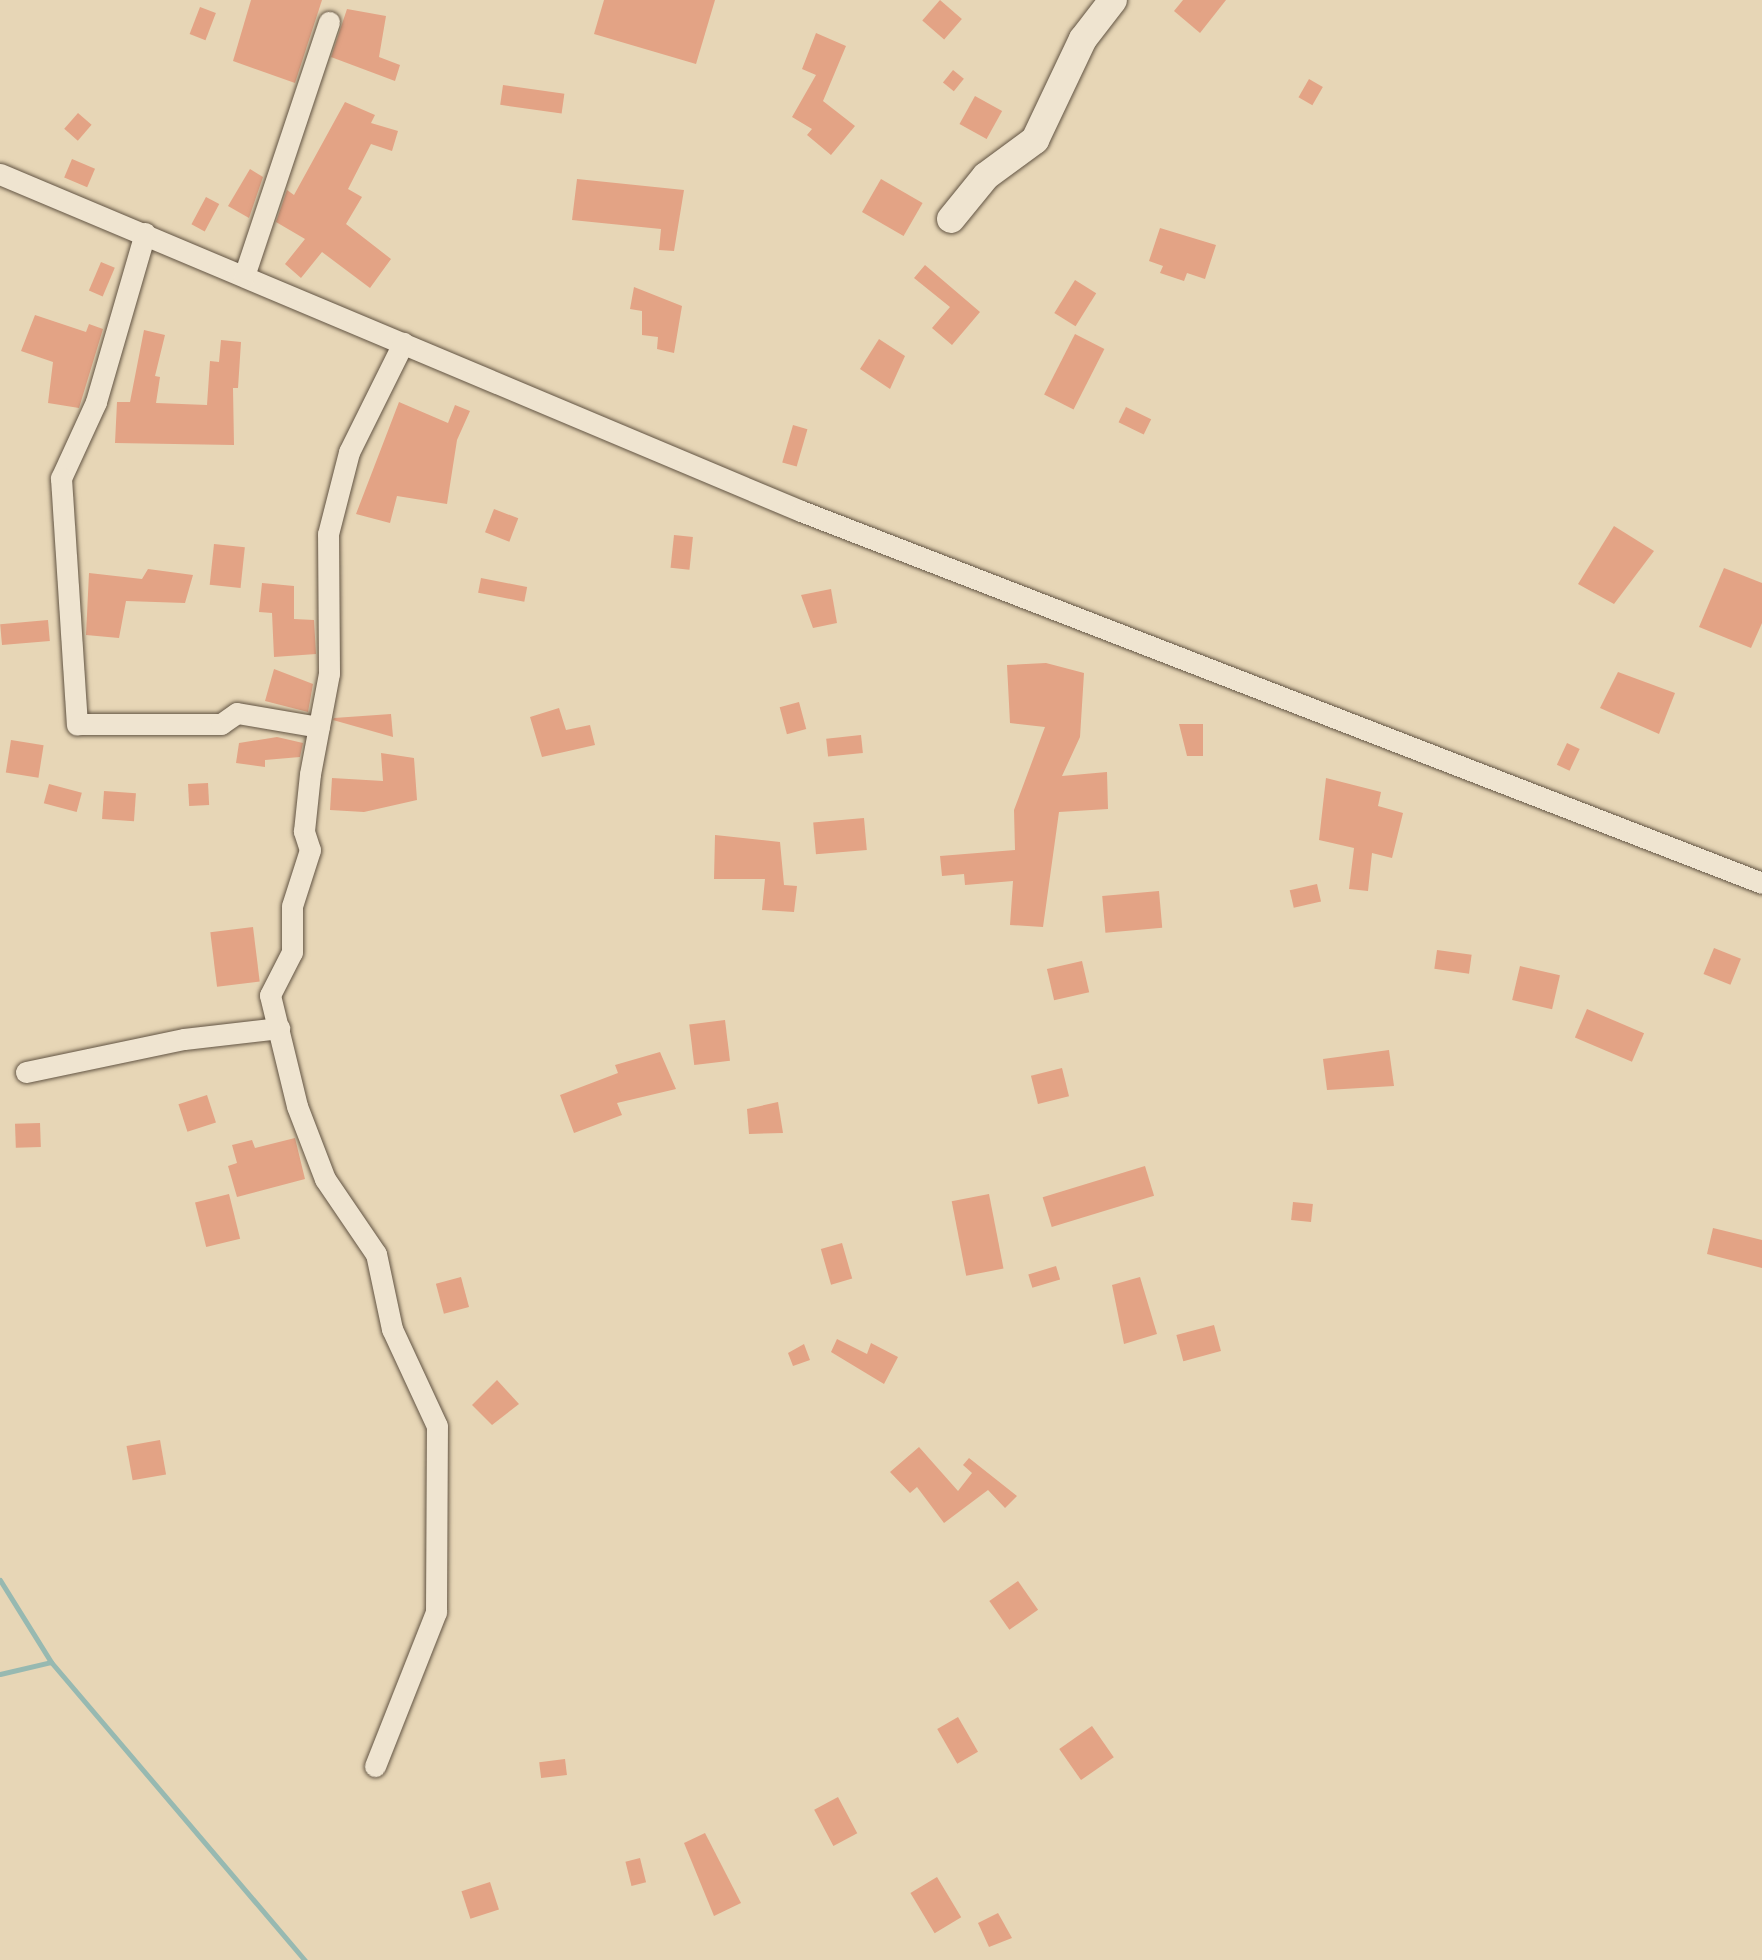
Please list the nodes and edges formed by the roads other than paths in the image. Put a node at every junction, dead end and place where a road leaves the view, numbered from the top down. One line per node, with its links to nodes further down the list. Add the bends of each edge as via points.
1 (1113, 0): 4 (street, via 1083,39 1035,140 986,176)
2 (329, 22): 6 (street)
3 (0, 174): 5 (street)
4 (951, 219)
5 (145, 233): 6 (street); 8 (street, via 96,402 61,478 77,724 221,724 237,713)
6 (244, 276): 7 (street)
7 (403, 343): 8 (street, via 349,452 328,534 329,673); 9 (street, via 801,511)
8 (318, 727): 10 (street, via 304,831 310,850 292,906 292,952 270,995)
9 (1762, 883)
10 (279, 1028): 11 (street, via 184,1039); 12 (street, via 297,1106 325,1179 376,1254 392,1329 438,1426 436,1612)
11 (26, 1072)
12 (374, 1766)

